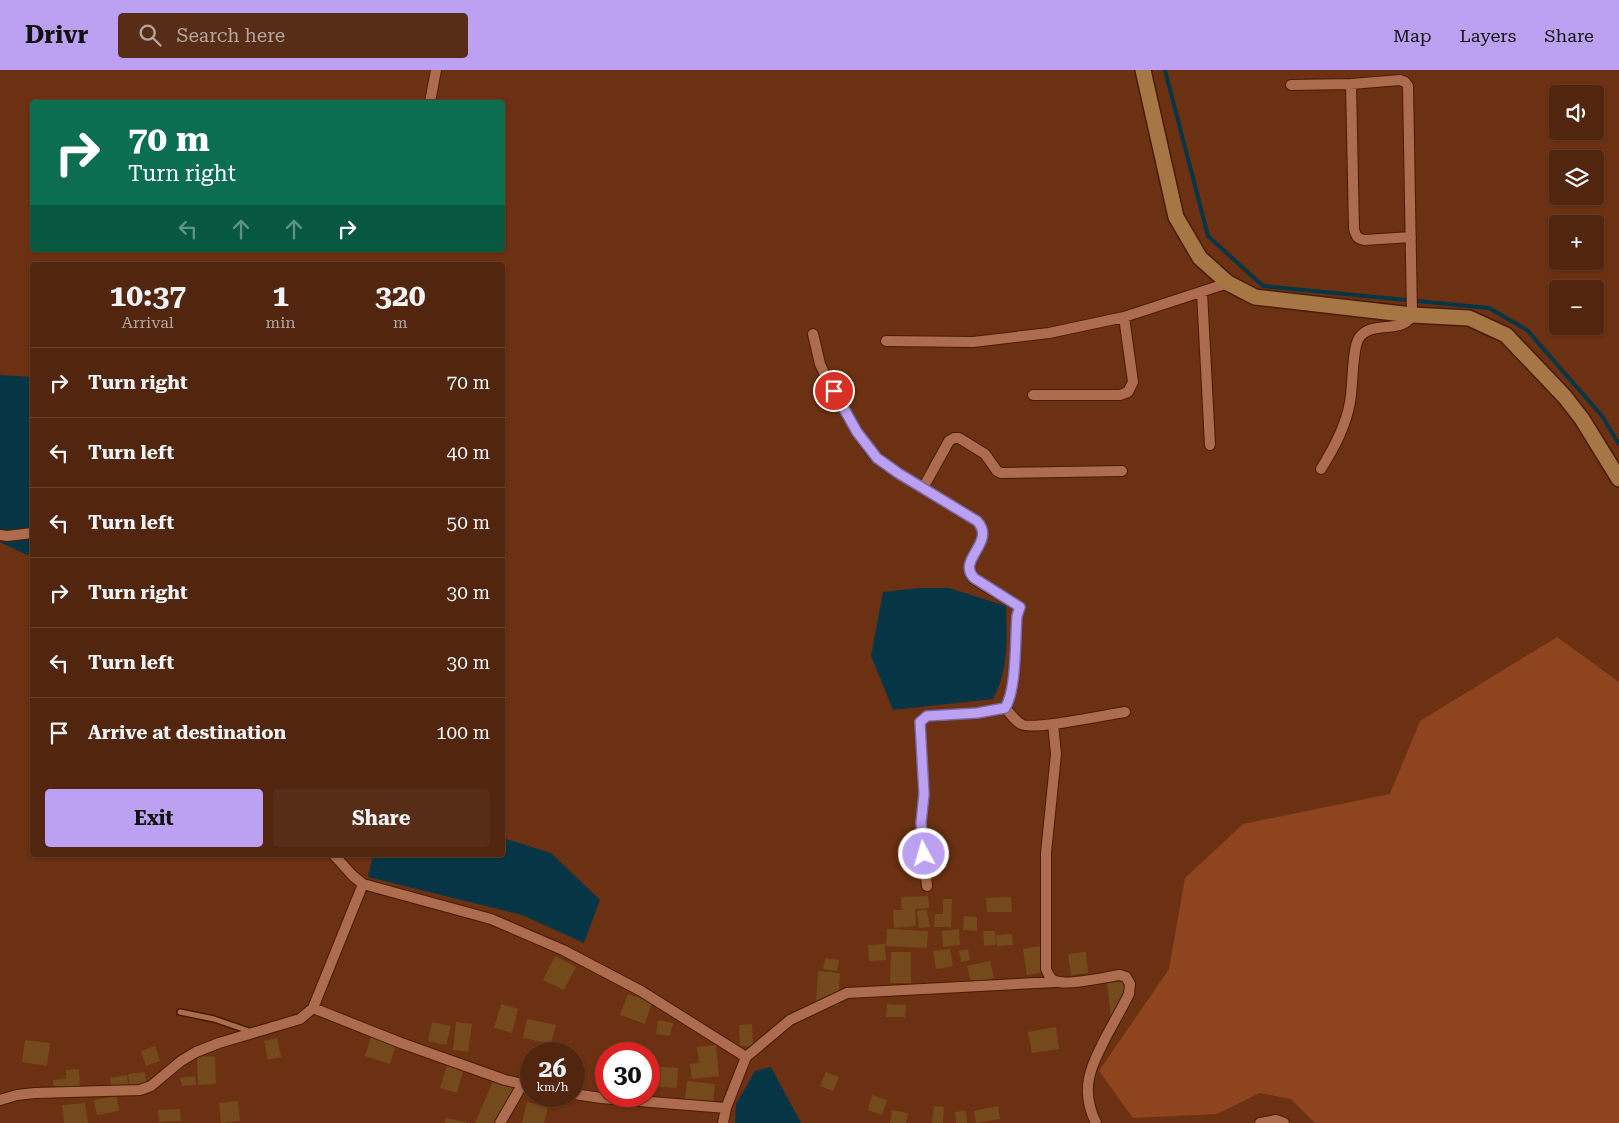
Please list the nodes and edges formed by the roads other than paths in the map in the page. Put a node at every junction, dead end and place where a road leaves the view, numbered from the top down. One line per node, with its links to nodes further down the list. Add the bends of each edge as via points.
1 (436, 70): 5 (street)
2 (1143, 70): 7 (street, via 1176,217 1200,258)
3 (1351, 84): 4 (street); 6 (street, via 1356,236 1365,240); 6 (street, via 1400,80 1407,84)
4 (1291, 85)
5 (430, 100)
6 (1411, 237): 9 (street)
7 (1228, 283): 8 (street); 9 (street, via 1255,297)
8 (1202, 292): 10 (street); 14 (street)
9 (1413, 311): 15 (street, via 1410,320 1402,325 1379,328 1359,338 1346,418); 17 (street, via 1469,318 1506,335 1565,397)
10 (1124, 317): 12 (street, via 1049,333 973,342); 13 (street, via 1133,382 1128,392 1120,395)
11 (813, 334): 18 (street, via 826,377 867,446 886,465)
12 (886, 341)
13 (1033, 395)
14 (1210, 445)
15 (1321, 468)
16 (1122, 471): 18 (street, via 1001,473 985,454 960,438 954,438 949,441)
17 (1619, 479)
18 (923, 488): 21 (street, via 982,526 983,537 970,564 970,574 1020,607 1013,680)
19 (30, 532): 20 (street)
20 (0, 535)
21 (1005, 708): 23 (street, via 1023,725); 26 (street, via 927,716 920,722 924,794 921,823)
22 (1125, 712): 23 (street)
23 (1053, 724): 27 (street, via 1056,754 1046,853 1046,969)
24 (336, 857): 25 (street)
25 (364, 884): 28 (street); 31 (street, via 491,919 562,950 641,991)
26 (927, 886)
27 (1056, 982): 31 (street, via 847,993 790,1020); 39 (street, via 1120,975 1126,977 1130,984 1129,994 1088,1076 1088,1091)
28 (313, 1008): 30 (street, via 300,1019); 32 (street)
29 (180, 1012): 30 (lane)
30 (255, 1033): 35 (street, via 196,1052 151,1086 140,1090 36,1093)
31 (746, 1056): 36 (street)
32 (520, 1084)
33 (520, 1096): 37 (street)
34 (585, 1096): 36 (street)
35 (0, 1100)
36 (726, 1108): 38 (street)
37 (500, 1123)
38 (723, 1123)
39 (1096, 1123)
40 (1260, 1123): 41 (street, via 1276,1120)
41 (1284, 1123)

